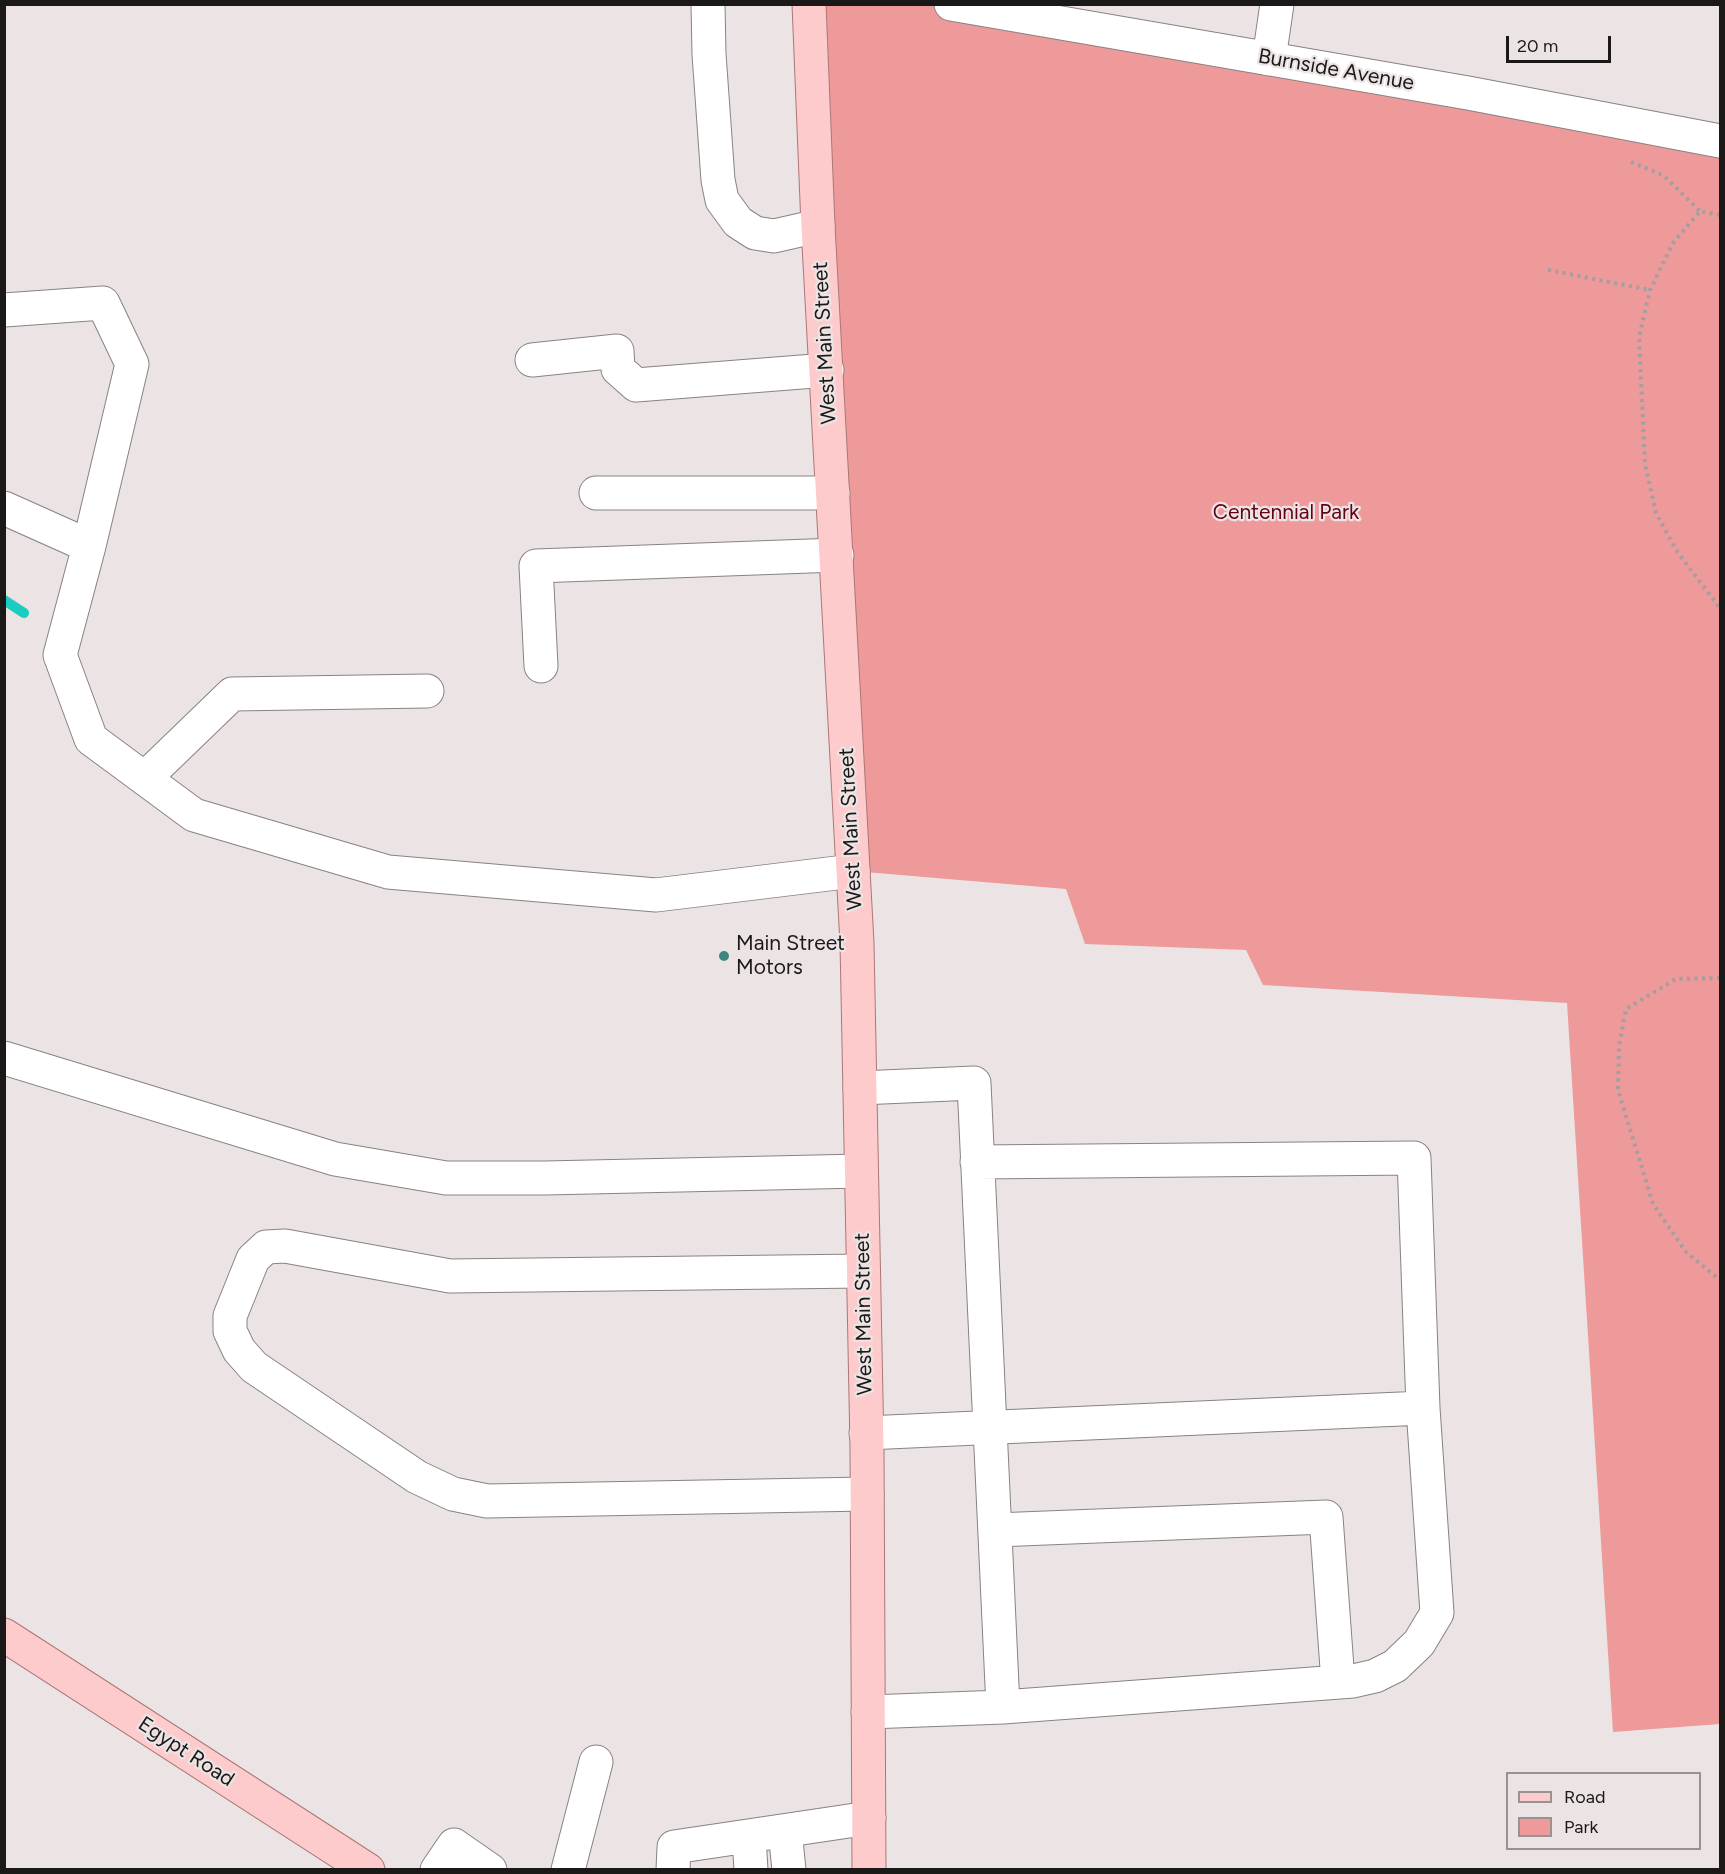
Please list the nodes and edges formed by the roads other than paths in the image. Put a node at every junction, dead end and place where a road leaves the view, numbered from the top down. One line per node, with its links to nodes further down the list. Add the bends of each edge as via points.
1 (708, 4): 7 (street, via 722,200 738,222 755,233 774,236)
2 (809, 4): 7 (main road, West Main Street)
3 (1277, 4): 5 (street)
4 (972, 6): 5 (street, Burnside Avenue)
5 (1269, 59): 6 (street, Burnside Avenue)
6 (1720, 141)
7 (818, 226): 10 (main road, West Main Street)
8 (4, 310): 14 (street, via 103,303 132,364)
9 (532, 360): 10 (street, via 617,351 618,369 636,384)
10 (827, 370): 12 (main road, West Main Street)
11 (596, 493): 12 (street)
12 (833, 493): 15 (main road, West Main Street)
13 (4, 508): 14 (street)
14 (89, 546): 18 (street, via 60,655 91,739)
15 (837, 555): 16 (street, via 536,566); 19 (main road, West Main Street)
16 (540, 666)
17 (427, 691): 18 (street, via 232,694)
18 (145, 778): 19 (street, via 194,815 388,872 656,896)
19 (853, 871): 21 (main road, West Main Street)
20 (4, 1058): 23 (street, via 334,1159 446,1178)
21 (860, 1088): 22 (street, via 974,1083); 23 (main road, West Main Street)
22 (977, 1162): 25 (street, via 1414,1158); 26 (street)
23 (861, 1171): 24 (main road, West Main Street)
24 (863, 1271): 27 (main road, West Main Street); 28 (street, via 450,1276 285,1246 266,1247 253,1259 230,1316 230,1331 239,1350 254,1367 417,1477 453,1494 487,1501)
25 (1423, 1408): 26 (street); 31 (street, via 1437,1613 1419,1643 1395,1666 1375,1676)
26 (990, 1428): 27 (street); 29 (street)
27 (866, 1433): 28 (main road, West Main Street)
28 (867, 1494): 33 (main road, West Main Street)
29 (994, 1530): 31 (street, via 1326,1517); 32 (street)
30 (4, 1635): 39 (main road, Egypt Road)
31 (1338, 1682): 32 (street)
32 (1003, 1707): 33 (street)
33 (868, 1712): 35 (main road, West Main Street)
34 (596, 1762): 42 (street)
35 (868, 1818): 36 (street); 46 (main road, West Main Street)
36 (785, 1831): 37 (street); 45 (street)
37 (749, 1836): 38 (street); 44 (street)
38 (708, 1856): 43 (street, via 674,1847)
39 (368, 1869)
40 (437, 1869): 41 (street, via 454,1845)
41 (490, 1869)
42 (568, 1869)
43 (673, 1869)
44 (751, 1869)
45 (789, 1869)
46 (869, 1869)

